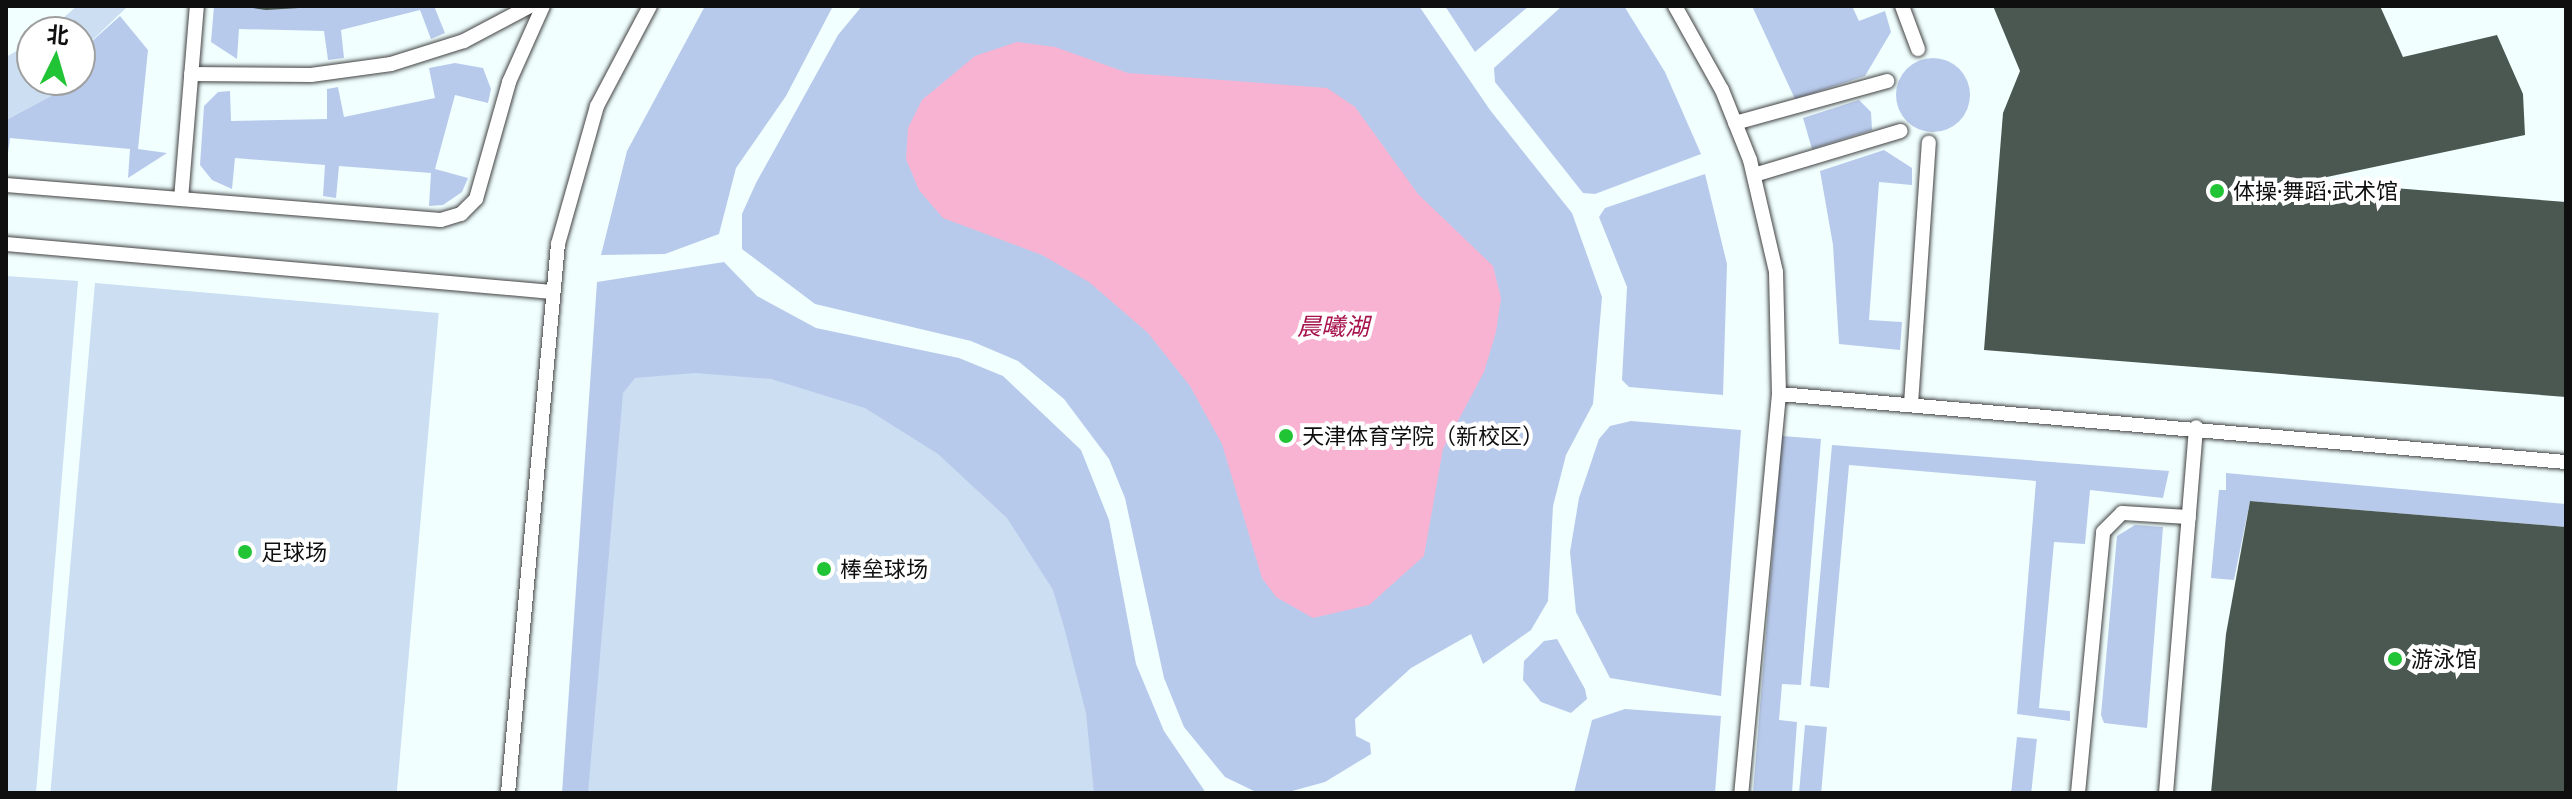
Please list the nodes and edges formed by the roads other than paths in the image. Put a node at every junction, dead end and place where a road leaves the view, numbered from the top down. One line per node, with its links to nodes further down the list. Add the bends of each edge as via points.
1 (197, 6): 8 (lane)
2 (530, 6): 8 (lane, via 464,41 391,64 311,75)
3 (543, 6): 15 (lane, via 509,82 476,199 461,214 441,220)
4 (650, 6): 17 (lane, via 615,66 579,156)
5 (1675, 6): 10 (lane)
6 (1902, 6): 7 (lane)
7 (1918, 49)
8 (191, 74): 15 (lane)
9 (1887, 81): 10 (lane)
10 (1735, 123): 13 (lane)
11 (1901, 131): 13 (lane)
12 (1929, 143): 19 (lane)
13 (1754, 175): 18 (lane, via 1776,272)
14 (6, 185): 15 (lane)
15 (181, 199)
16 (6, 244): 17 (lane)
17 (552, 292): 23 (lane)
18 (1779, 394): 19 (lane); 24 (lane)
19 (1911, 404): 20 (lane)
20 (2196, 427): 21 (lane); 22 (lane)
21 (2566, 462)
22 (2189, 517): 25 (lane, via 2122,513 2103,532); 26 (lane)
23 (508, 793)
24 (1741, 793)
25 (2078, 793)
26 (2166, 793)

